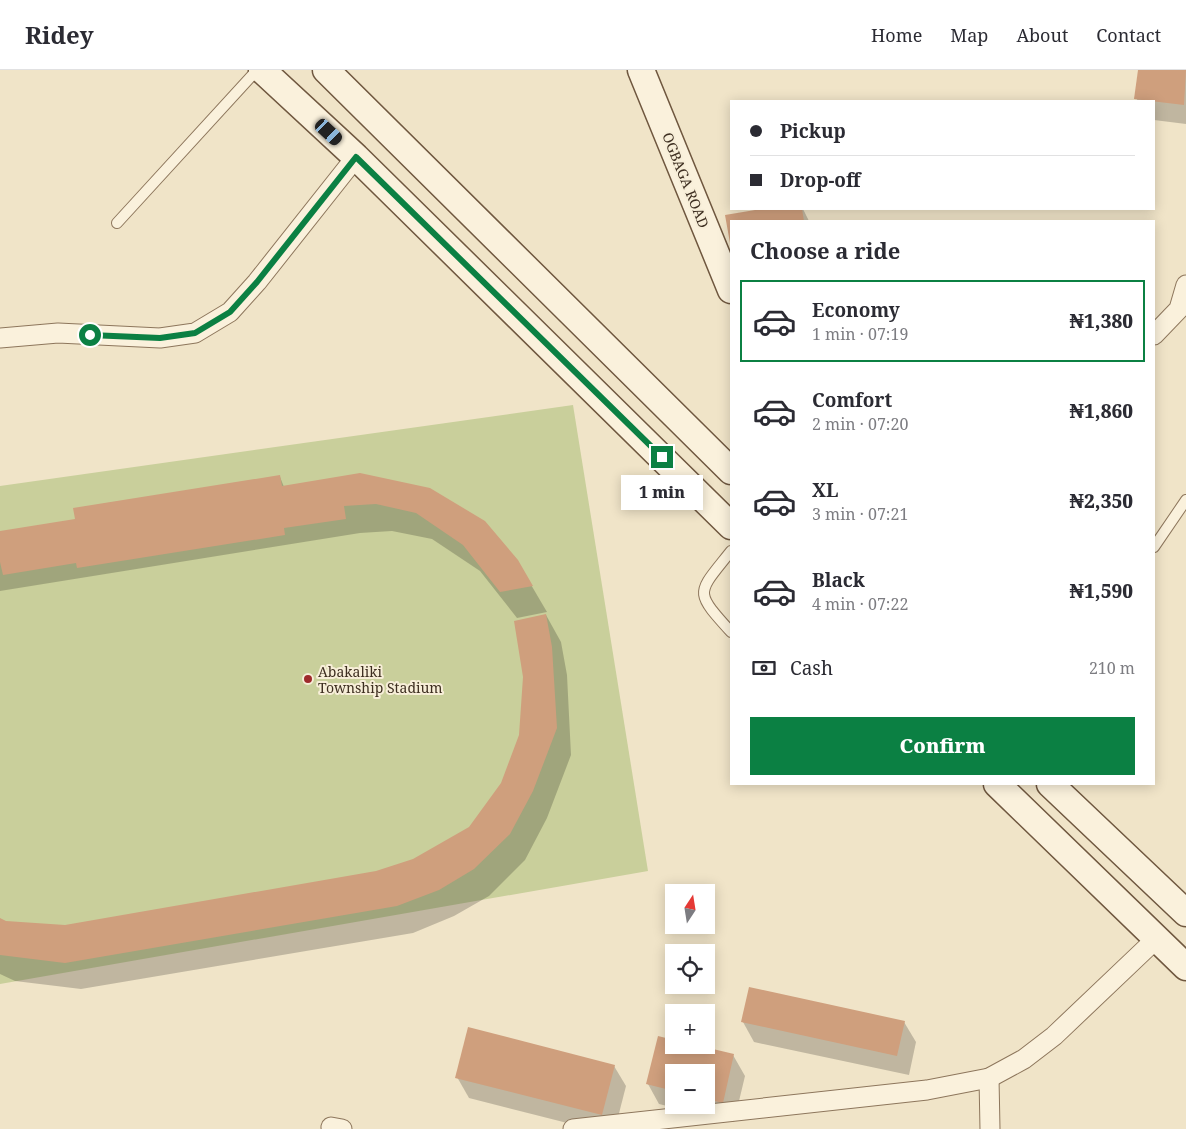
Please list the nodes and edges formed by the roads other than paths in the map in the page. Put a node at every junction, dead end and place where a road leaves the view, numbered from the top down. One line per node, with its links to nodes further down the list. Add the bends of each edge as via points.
1 (257, 70): 6 (lane)
2 (262, 70): 5 (main road)
3 (326, 70): 11 (main road)
4 (641, 70): 8 (main road, OGBAGA ROAD)
5 (356, 157): 10 (street, via 230,312 195,333 160,338 58,333); 13 (main road)
6 (117, 222)
7 (1186, 285): 9 (street, via 1180,309)
8 (730, 288)
9 (1155, 334)
10 (0, 338)
11 (730, 470)
12 (1186, 500): 14 (lane)
13 (730, 525)
14 (1155, 546)
15 (730, 552): 16 (lane, via 706,582 703,592 705,604)
16 (730, 631)
17 (999, 785): 20 (main road)
18 (1051, 785): 19 (main road)
19 (1186, 913)
20 (1156, 939): 21 (main road); 22 (street, via 1054,1036 1024,1059)
21 (1186, 967)
22 (990, 1078): 23 (street, via 927,1090); 24 (street)
23 (573, 1129)
24 (990, 1129)

